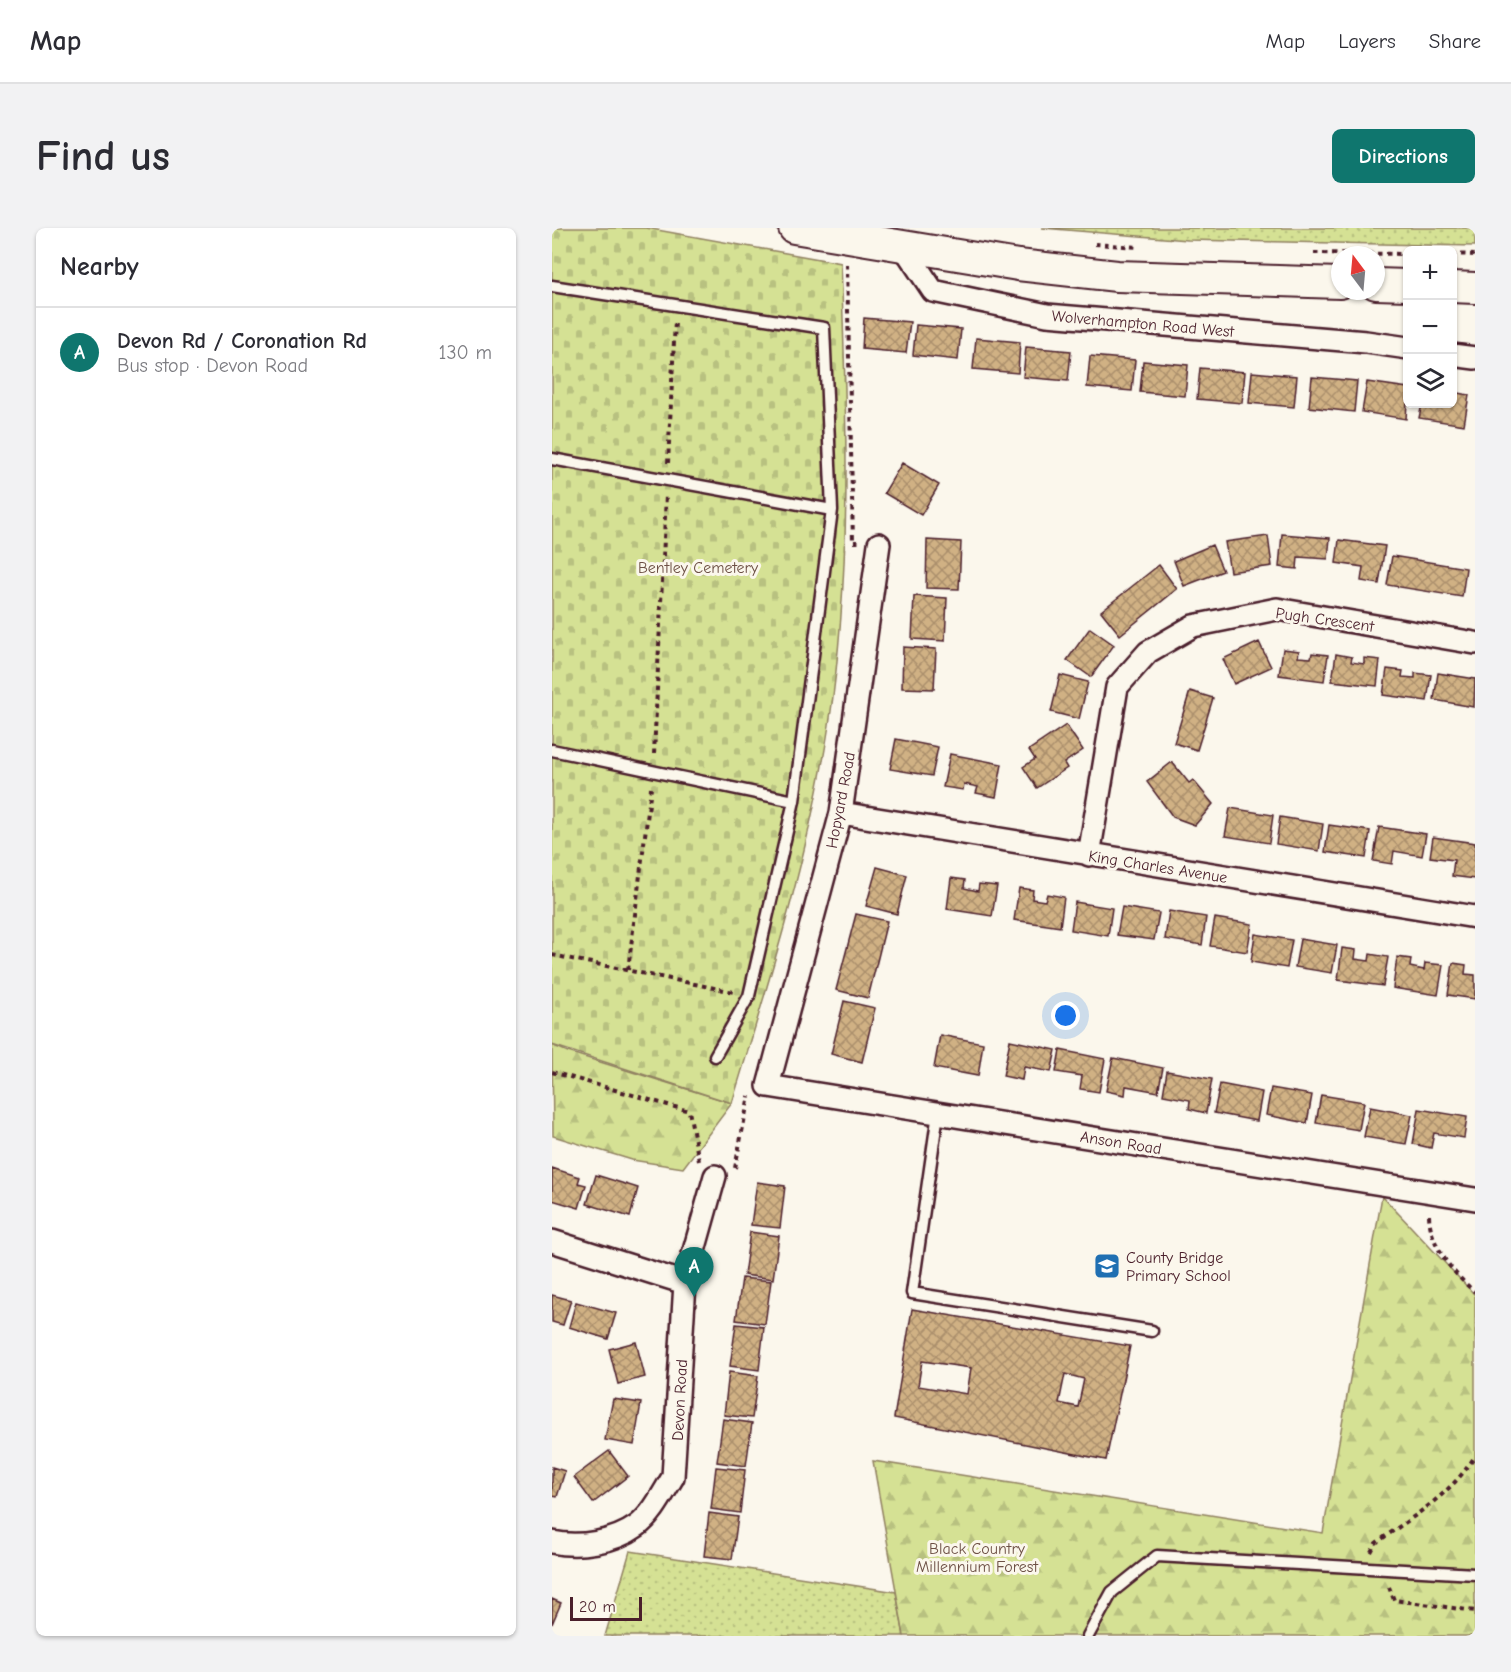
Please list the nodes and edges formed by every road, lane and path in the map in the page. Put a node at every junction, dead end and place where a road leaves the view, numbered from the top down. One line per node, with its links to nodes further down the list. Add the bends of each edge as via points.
1 (794, 228): 2 (main road)
2 (846, 236): 4 (main road); 23 (path, via 853,542)
3 (1093, 244): 5 (path)
4 (903, 246): 10 (main road, via 1117,276); 17 (street, Wolverhampton Road West, via 933,291 1047,315)
5 (1140, 248)
6 (1303, 253): 7 (path)
7 (1403, 254)
8 (1457, 254): 9 (path)
9 (1475, 255)
10 (1331, 283)
11 (1385, 284): 13 (main road)
12 (552, 285): 16 (lane)
13 (1403, 285)
14 (1457, 287): 15 (main road)
15 (1475, 288)
16 (675, 305): 21 (path); 22 (lane, via 824,328)
17 (1403, 347)
18 (1457, 356): 19 (street)
19 (1475, 358)
20 (552, 459): 21 (lane)
21 (667, 481): 22 (lane); 26 (path)
22 (832, 510): 27 (lane)
23 (879, 544): 28 (street, Hopyard Road)
24 (1475, 643): 29 (street, Pugh Crescent, via 1277,609 1193,626 1148,652 1117,687)
25 (552, 750): 26 (lane)
26 (654, 772): 27 (lane); 32 (path)
27 (794, 801): 33 (lane)
28 (841, 813): 29 (street, King Charles Avenue); 36 (street, Hopyard Road)
29 (1089, 855): 30 (street, King Charles Avenue)
30 (1475, 917)
31 (552, 955): 32 (path)
32 (628, 970): 33 (path)
33 (749, 996): 34 (lane)
34 (715, 1056)
35 (552, 1072): 39 (path, via 688,1111)
36 (768, 1086): 38 (street, Anson Road)
37 (748, 1096): 39 (path)
38 (938, 1113): 40 (street, Anson Road); 45 (lane, via 912,1293)
39 (716, 1170): 43 (street, Devon Road)
40 (1429, 1191): 41 (street, Anson Road); 44 (path, via 1430,1221 1441,1254)
41 (1475, 1198)
42 (552, 1240): 43 (street)
43 (685, 1283): 47 (street, Devon Road, via 673,1477 638,1525 593,1543)
44 (1475, 1292)
45 (1152, 1331)
46 (1475, 1456): 48 (path, via 1461,1479 1376,1543)
47 (552, 1542)
48 (1361, 1568): 49 (lane); 52 (lane, via 1157,1556 1112,1592)
49 (1384, 1569): 50 (lane); 51 (path, via 1394,1600)
50 (1475, 1574)
51 (1475, 1611)
52 (1088, 1636)

